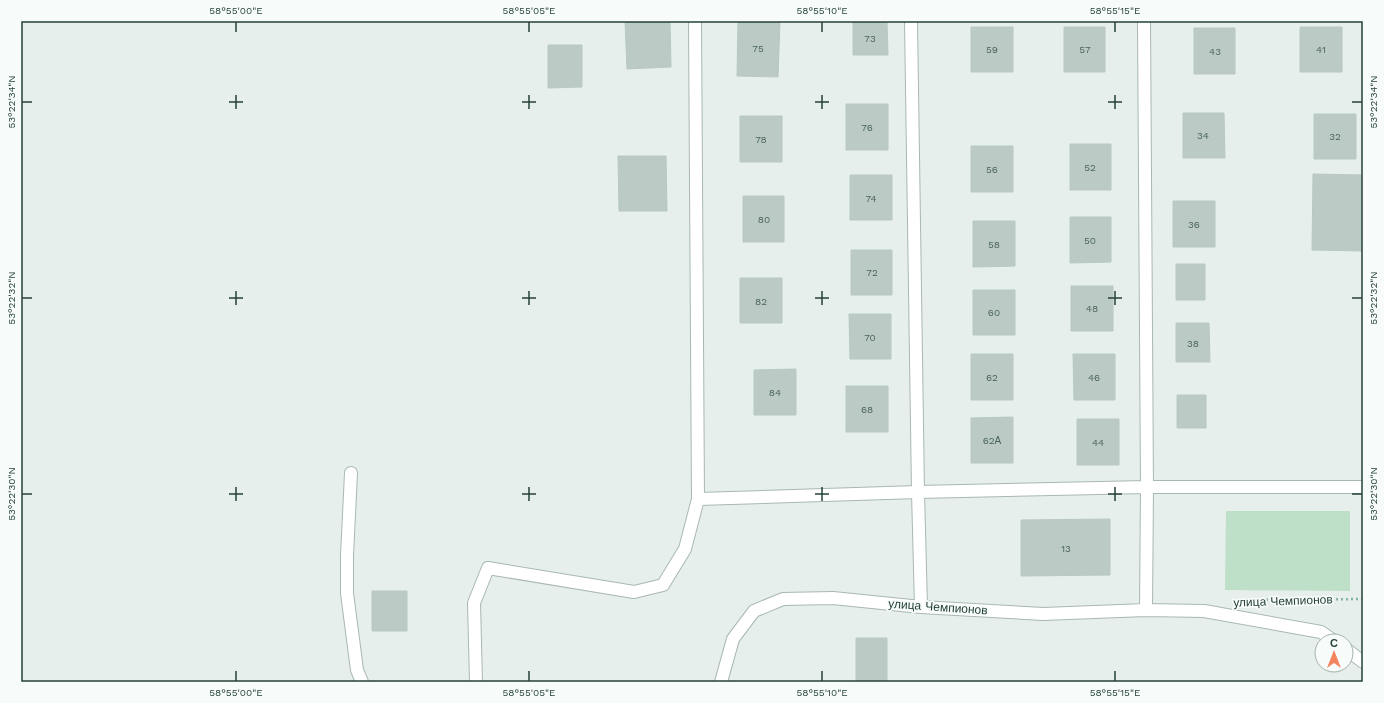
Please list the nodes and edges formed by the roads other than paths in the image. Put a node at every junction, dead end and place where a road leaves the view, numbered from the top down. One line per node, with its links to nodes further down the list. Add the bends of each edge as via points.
1 (695, 21): 8 (street)
2 (911, 21): 7 (street)
3 (1144, 21): 5 (street)
4 (351, 473): 14 (street, via 347,593 357,670)
5 (1147, 487): 6 (street); 7 (street); 10 (street)
6 (1363, 487)
7 (918, 492): 8 (street); 9 (street)
8 (698, 499): 15 (street, via 685,549 663,585 634,592 488,568 474,603)
9 (921, 607): 10 (street, улица Чемпионов, via 1043,614); 16 (street, улица Чемпионов, via 833,598 783,599 754,611 733,639)
10 (1146, 610): 11 (street, улица Чемпионов, via 1204,611)
11 (1322, 633)
12 (1354, 655): 13 (street)
13 (1363, 662)
14 (362, 682)
15 (476, 682)
16 (721, 682)

